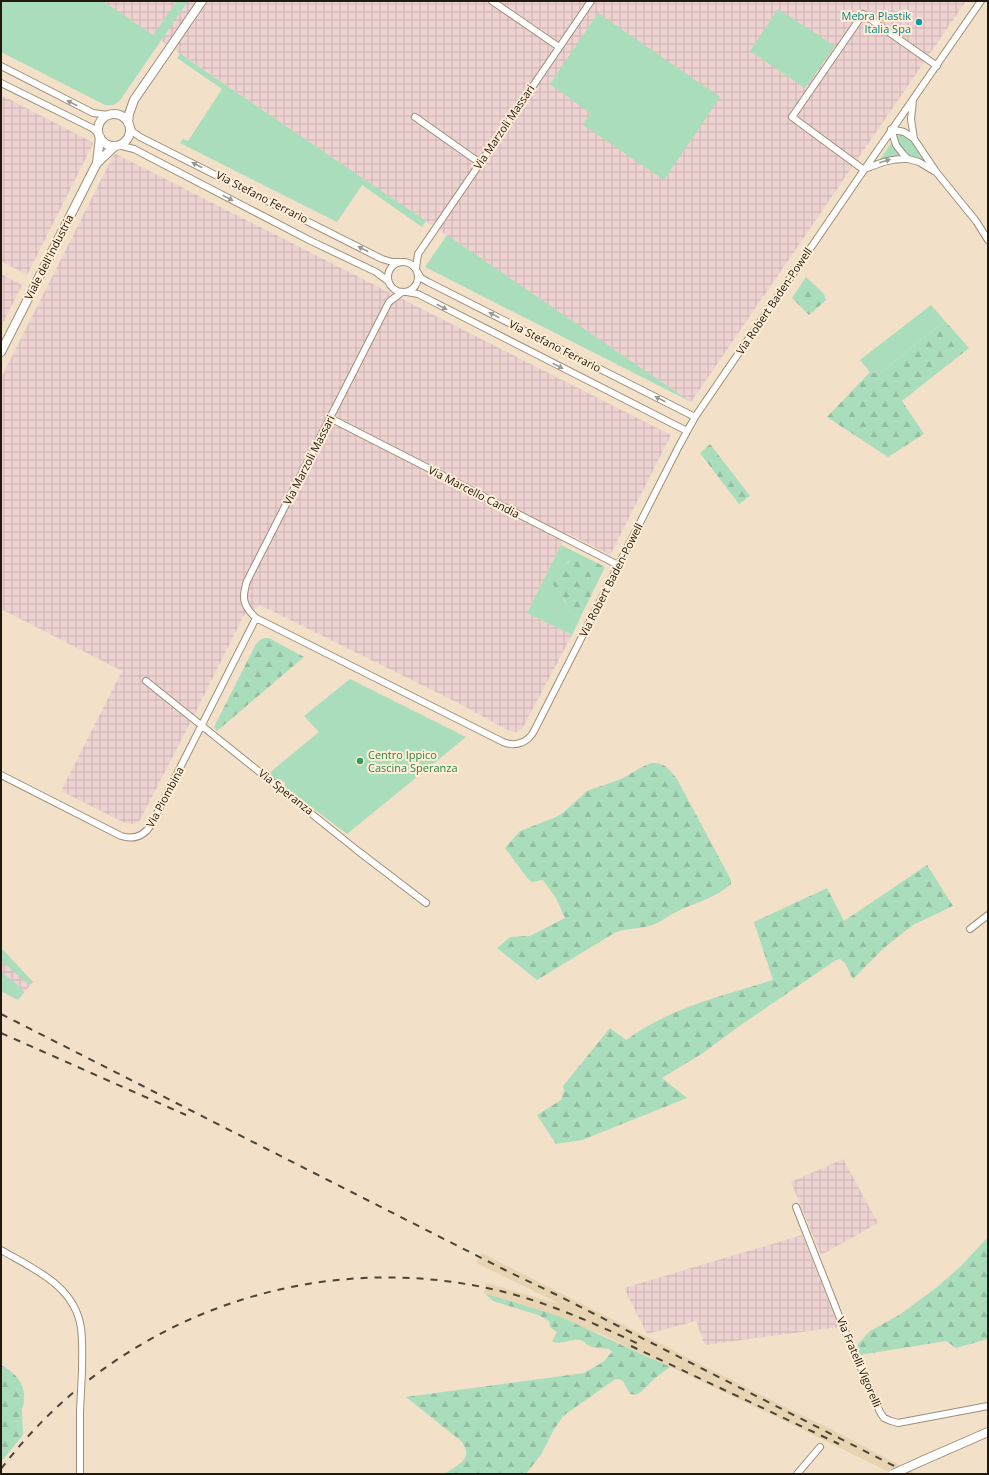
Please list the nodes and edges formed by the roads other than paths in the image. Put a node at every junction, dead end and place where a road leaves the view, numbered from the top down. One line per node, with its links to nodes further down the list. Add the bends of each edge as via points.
1 (202, 1): 9 (street)
2 (492, 1): 5 (street)
3 (590, 1): 5 (street, Via Marzoli Massari)
4 (981, 1): 7 (street, Via Robert Baden-Powell)
5 (559, 47): 20 (street, Via Marzoli Massari)
6 (1, 66): 11 (street, one-way to 6, via 90,112)
7 (937, 66): 10 (street, Via Robert Baden-Powell); 21 (street, via 862,14 792,117)
8 (1, 83): 15 (street, via 92,128)
9 (134, 100): 11 (street, via 123,110); 13 (street)
10 (914, 100): 14 (street, Via Robert Baden-Powell); 16 (street, via 911,119)
11 (111, 115): 13 (street, via 123,117); 15 (street, via 101,121)
12 (415, 116): 20 (street)
13 (128, 124): 17 (street, via 130,130 126,140); 25 (street, Via Stefano Ferrario, one-way to 13, via 382,259 140,137)
14 (892, 129): 16 (street, via 904,132); 18 (street, via 896,145); 21 (street, Via Robert Baden-Powell)
15 (99, 135): 17 (street, via 106,144); 19 (street)
16 (914, 139): 22 (street)
17 (116, 146): 19 (street); 27 (street, Via Stefano Ferrario, one-way to 27, via 134,150 376,272)
18 (908, 159): 21 (street, one-way to 18, via 887,160); 22 (street, via 919,162)
19 (97, 163): 30 (street, Viale dell'Industria)
20 (480, 163): 24 (street, Via Marzoli Massari)
21 (864, 170): 31 (street, Via Robert Baden-Powell)
22 (937, 173): 23 (street)
23 (988, 240)
24 (418, 254): 25 (street, Via Marzoli Massari); 26 (street, Via Marzoli Massari)
25 (401, 262): 26 (street, via 408,262); 27 (street, via 391,267)
26 (417, 271): 28 (street, via 415,286); 31 (street, Via Stefano Ferrario, one-way to 26, via 428,282 421,278)
27 (389, 282): 28 (street, via 393,288); 29 (street, Via Marzoli Massari)
28 (405, 292): 29 (street, Via Marzoli Massari); 33 (street, Via Stefano Ferrario, one-way to 33, via 418,294)
29 (389, 302): 32 (street, Via Marzoli Massari)
30 (1, 352)
31 (695, 417): 33 (street, Via Robert Baden-Powell)
32 (330, 418): 34 (street, Via Marcello Candia); 35 (street, Via Marzoli Massari, via 247,581 245,603)
33 (687, 431): 34 (street, Via Robert Baden-Powell)
34 (618, 565): 35 (street, Via Robert Baden-Powell, via 534,731 527,740 518,744 503,742)
35 (256, 618): 37 (street, Via Piombina)
36 (146, 680): 37 (street, Via Speranza)
37 (201, 726): 38 (street, Via Piombina, via 151,825 146,832 135,837 121,836); 39 (street, Via Speranza)
38 (1, 775)
39 (426, 902)
40 (988, 915): 41 (street)
41 (970, 929)
42 (796, 1207): 44 (street, Via Fratelli Vigorelli, via 884,1418 898,1422)
43 (1, 1250): 47 (street, bridge, via 50,1279 68,1296 81,1326)
44 (988, 1406)
45 (988, 1432): 49 (street, bridge)
46 (820, 1447): 48 (street)
47 (80, 1474)
48 (796, 1474)
49 (893, 1474)

